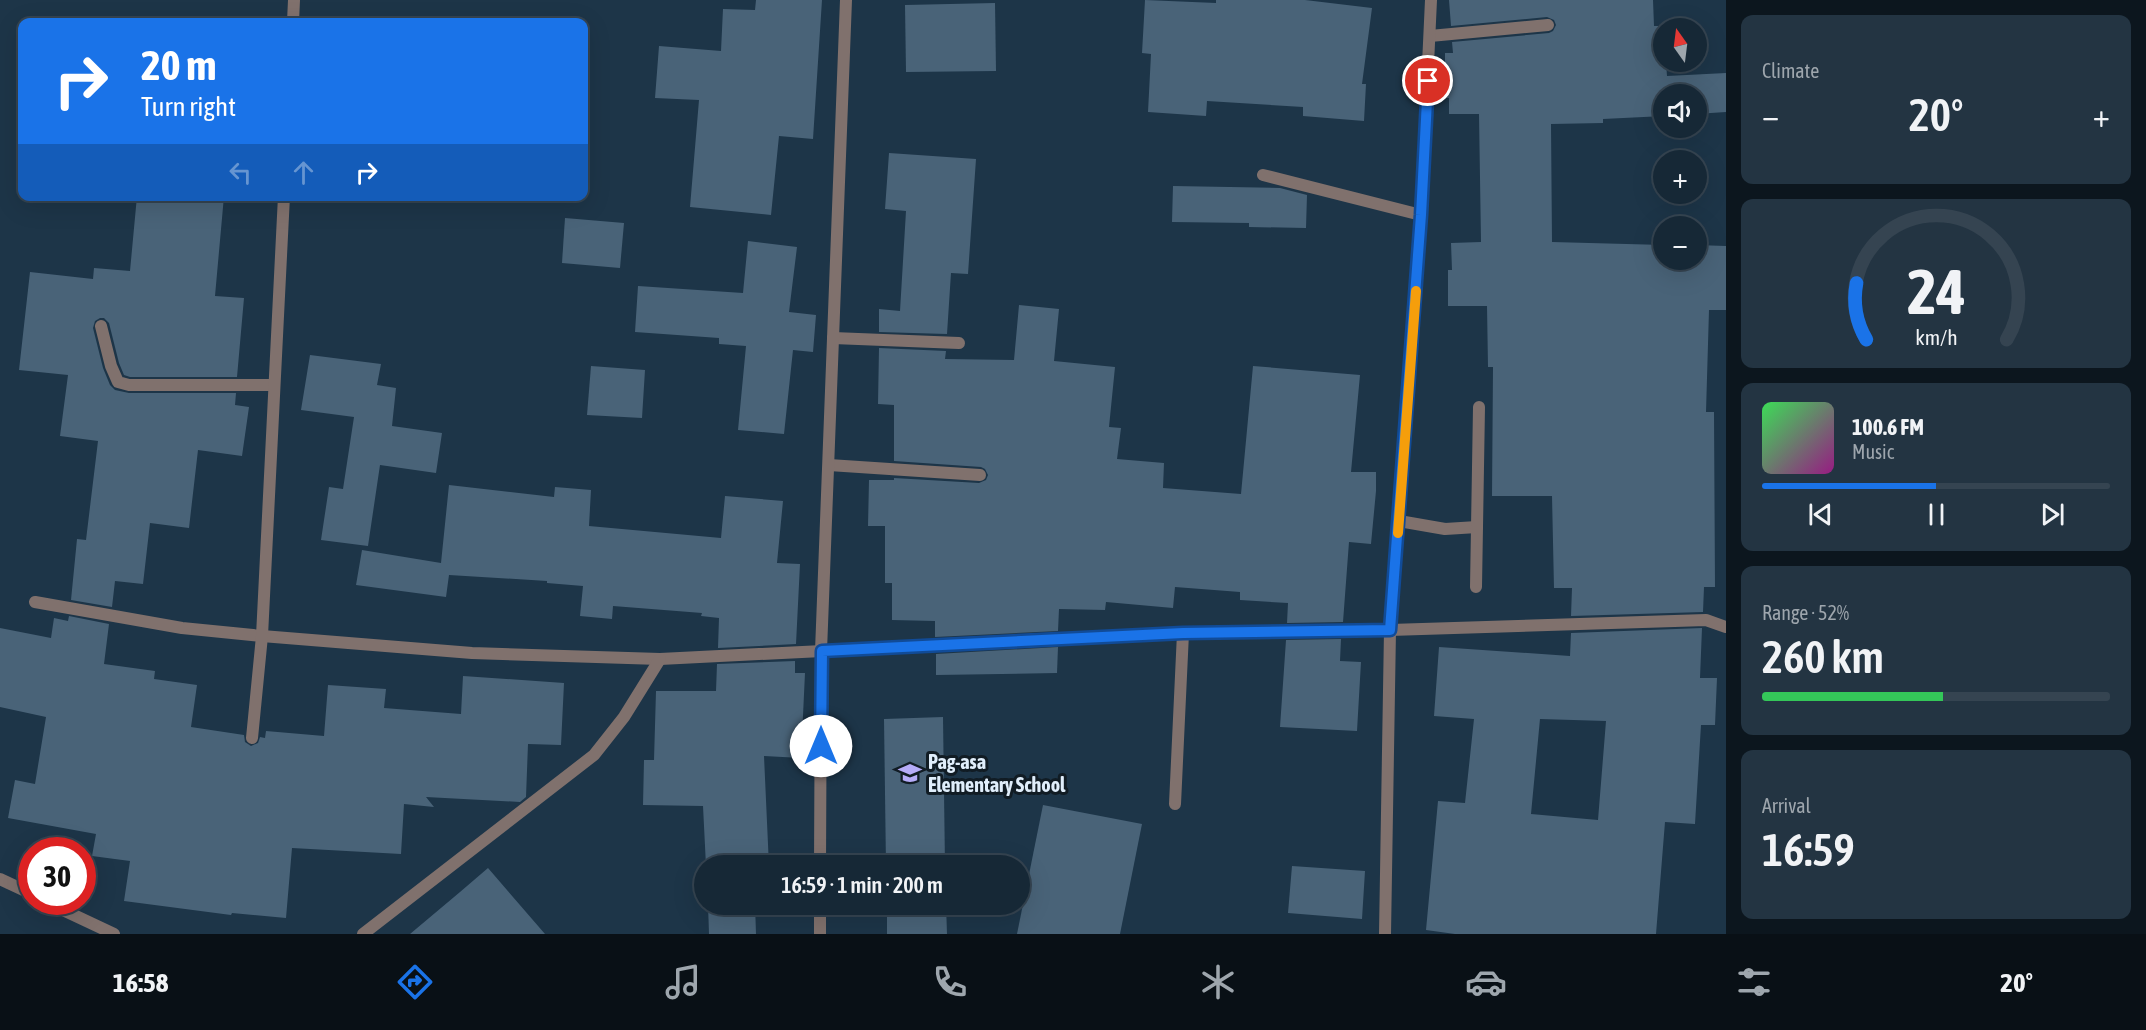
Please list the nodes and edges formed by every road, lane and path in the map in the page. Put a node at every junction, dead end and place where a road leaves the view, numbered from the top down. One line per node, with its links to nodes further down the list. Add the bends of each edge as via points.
1 (294, 0): 4 (street)
2 (846, 0): 11 (street)
3 (1431, 0): 6 (street)
4 (293, 18)
5 (1548, 26): 6 (street)
6 (1430, 36): 9 (street)
7 (1263, 175): 9 (street)
8 (284, 201): 13 (street)
9 (1421, 215): 17 (street)
10 (101, 326): 13 (street, via 118,382)
11 (833, 338): 12 (street); 15 (street)
12 (959, 343)
13 (274, 385): 24 (street)
14 (1479, 407): 18 (street)
15 (829, 465): 16 (street); 25 (street)
16 (980, 475)
17 (1399, 521): 18 (street, via 1445,529); 22 (street)
18 (1477, 527): 19 (street)
19 (1476, 587)
20 (35, 602): 24 (street, via 182,628)
21 (1726, 627): 22 (street, via 1706,620)
22 (1390, 630): 23 (street); 37 (street)
23 (1183, 633): 25 (street); 28 (street)
24 (262, 636): 26 (street, via 472,653); 27 (street)
25 (822, 651): 26 (street); 29 (street)
26 (660, 659): 35 (street, via 624,717 594,755)
27 (252, 738)
28 (1175, 804)
29 (820, 855)
30 (0, 879): 31 (street)
31 (18, 887)
32 (74, 915): 34 (street)
33 (820, 915): 36 (street)
34 (114, 934)
35 (363, 934)
36 (820, 934)
37 (1385, 934)

